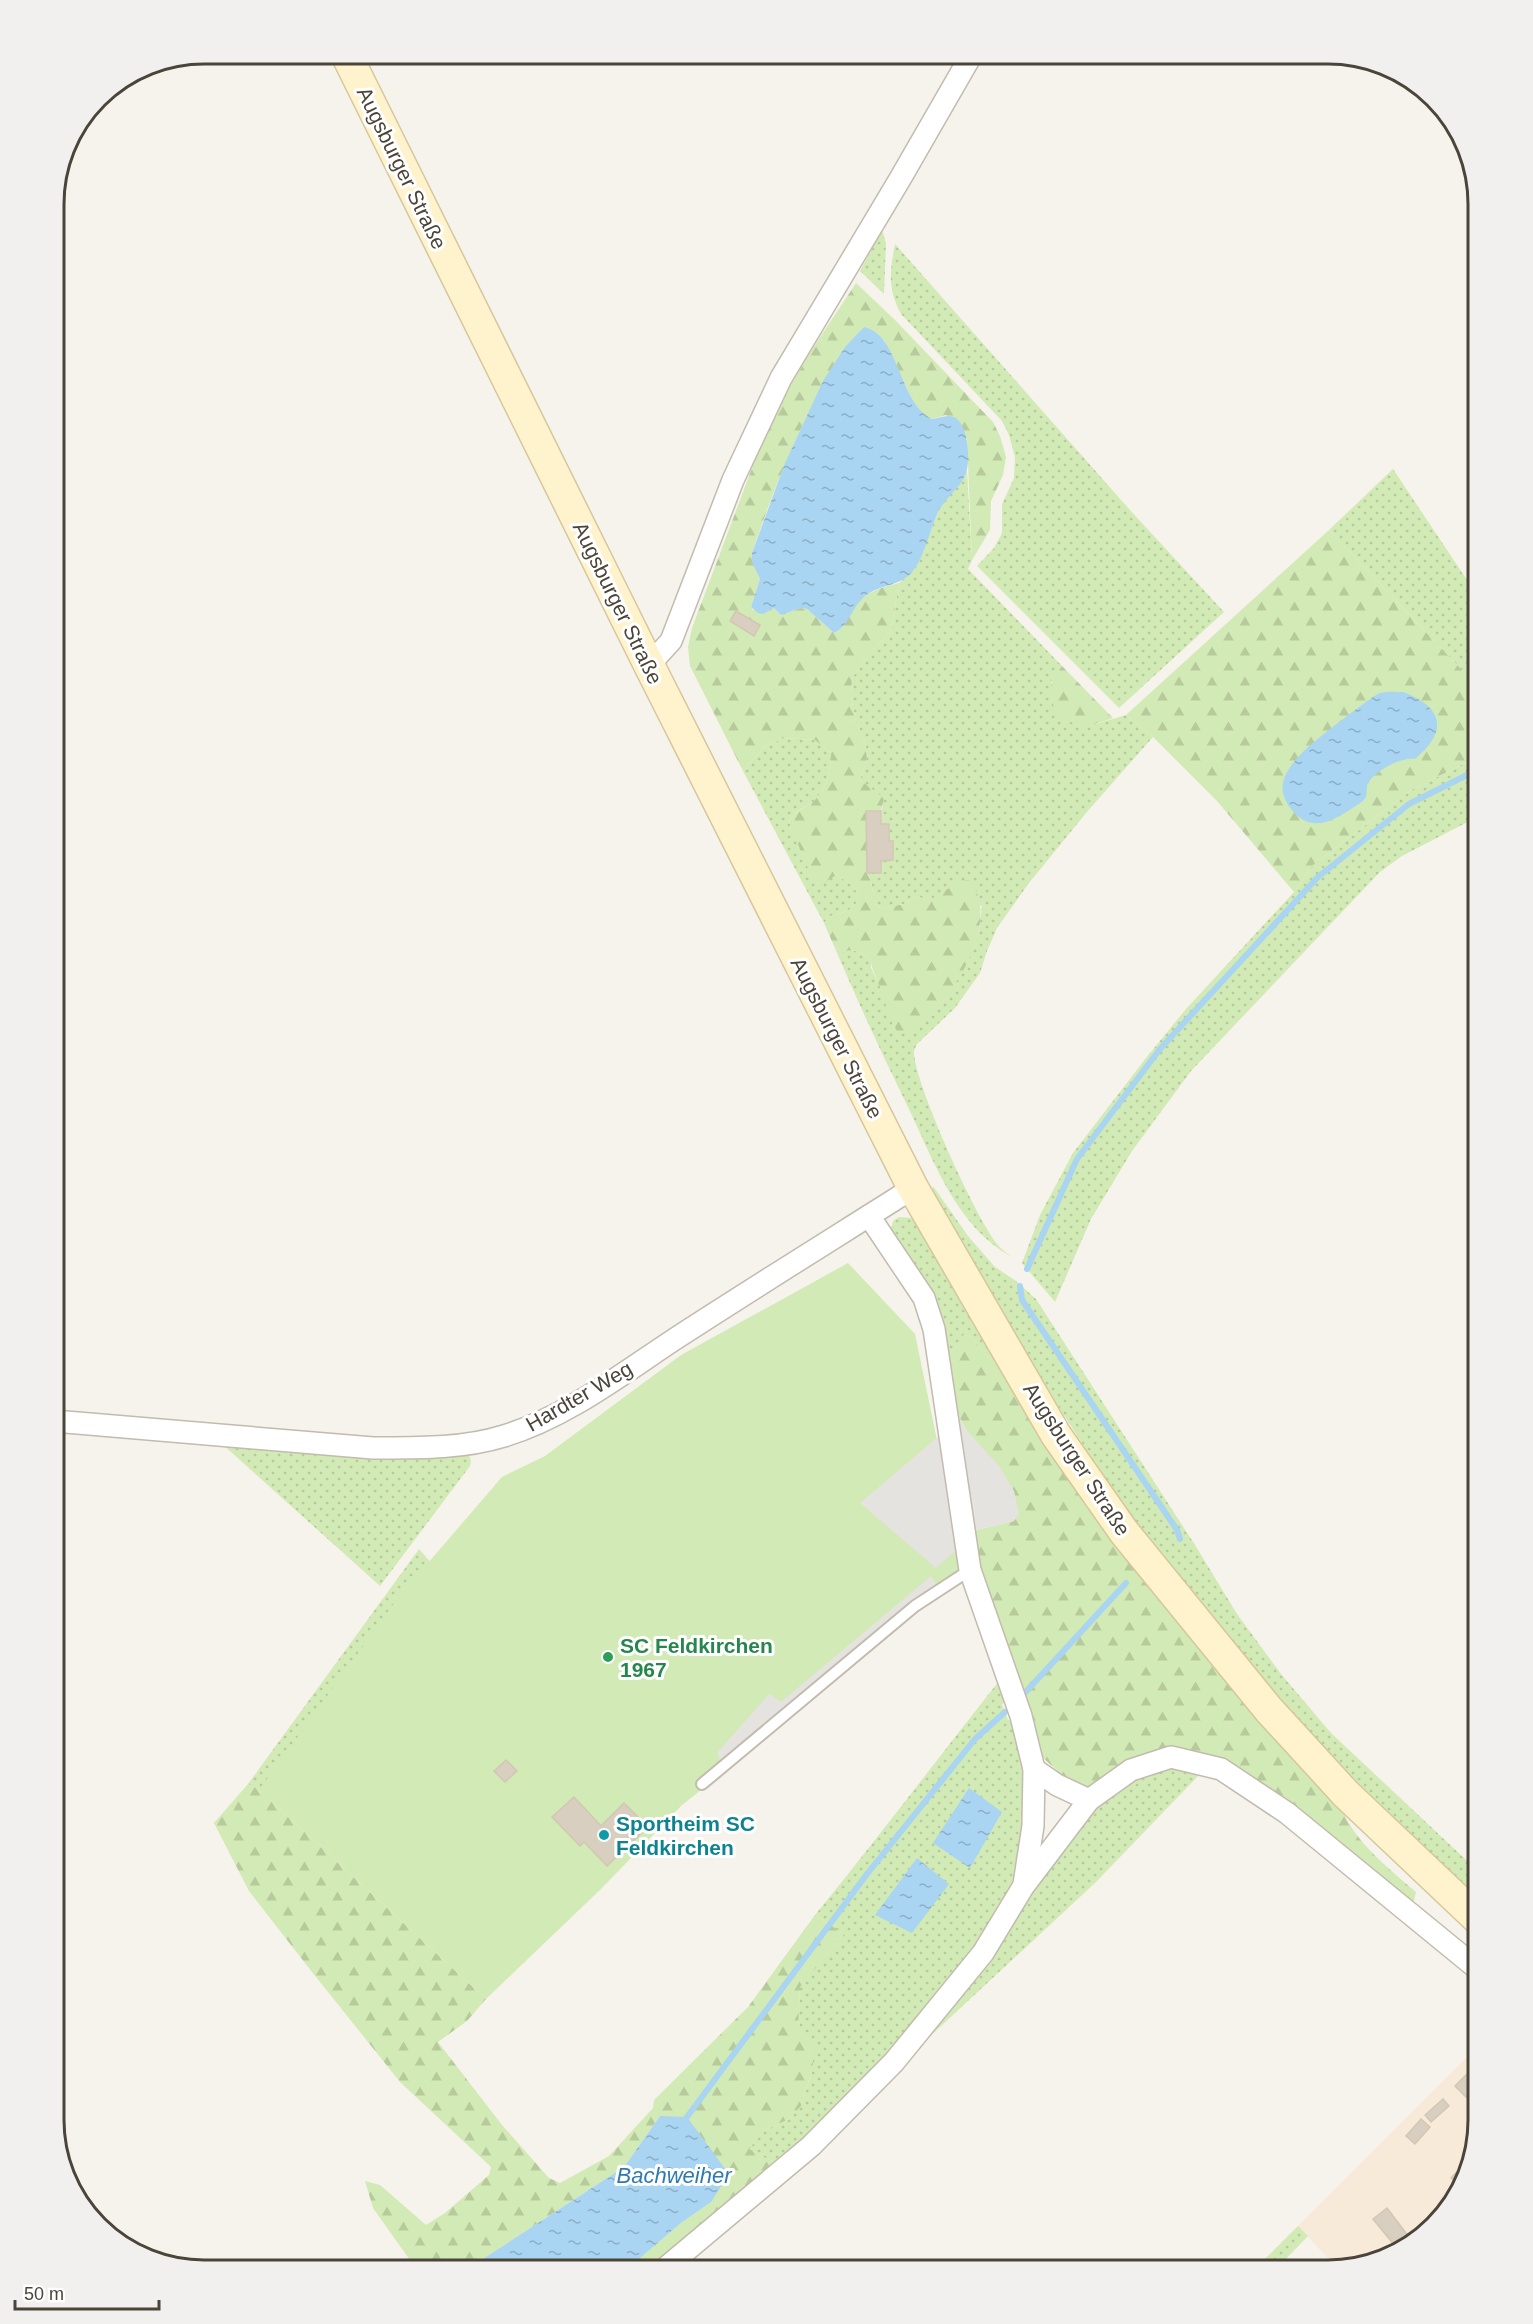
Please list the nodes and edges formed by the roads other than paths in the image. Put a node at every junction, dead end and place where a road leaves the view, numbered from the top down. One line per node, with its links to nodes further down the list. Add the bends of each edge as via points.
1 (351, 64): 3 (main road, Augsburger Straße)
2 (966, 65): 3 (street, via 781,378 733,480 671,641)
3 (649, 665): 4 (main road, Augsburger Straße)
4 (913, 1188): 5 (street, Hardter Weg); 12 (main road, Augsburger Straße, via 1056,1435 1124,1532 1269,1710 1346,1794)
5 (869, 1216): 6 (street, Hardter Weg, via 582,1399 527,1428 485,1442 373,1448); 7 (street, via 924,1298 934,1329)
6 (65, 1422)
7 (970, 1570): 8 (street, via 1021,1716); 9 (lane, via 915,1606)
8 (1034, 1769): 10 (street); 11 (street, via 1033,1826)
9 (702, 1784)
10 (1089, 1800): 11 (street); 13 (street, via 1131,1770 1171,1757 1221,1769 1287,1814)
11 (1023, 1887): 14 (street, via 983,1953 894,2062 811,2146)
12 (1468, 1910)
13 (1468, 1961)
14 (676, 2259)

